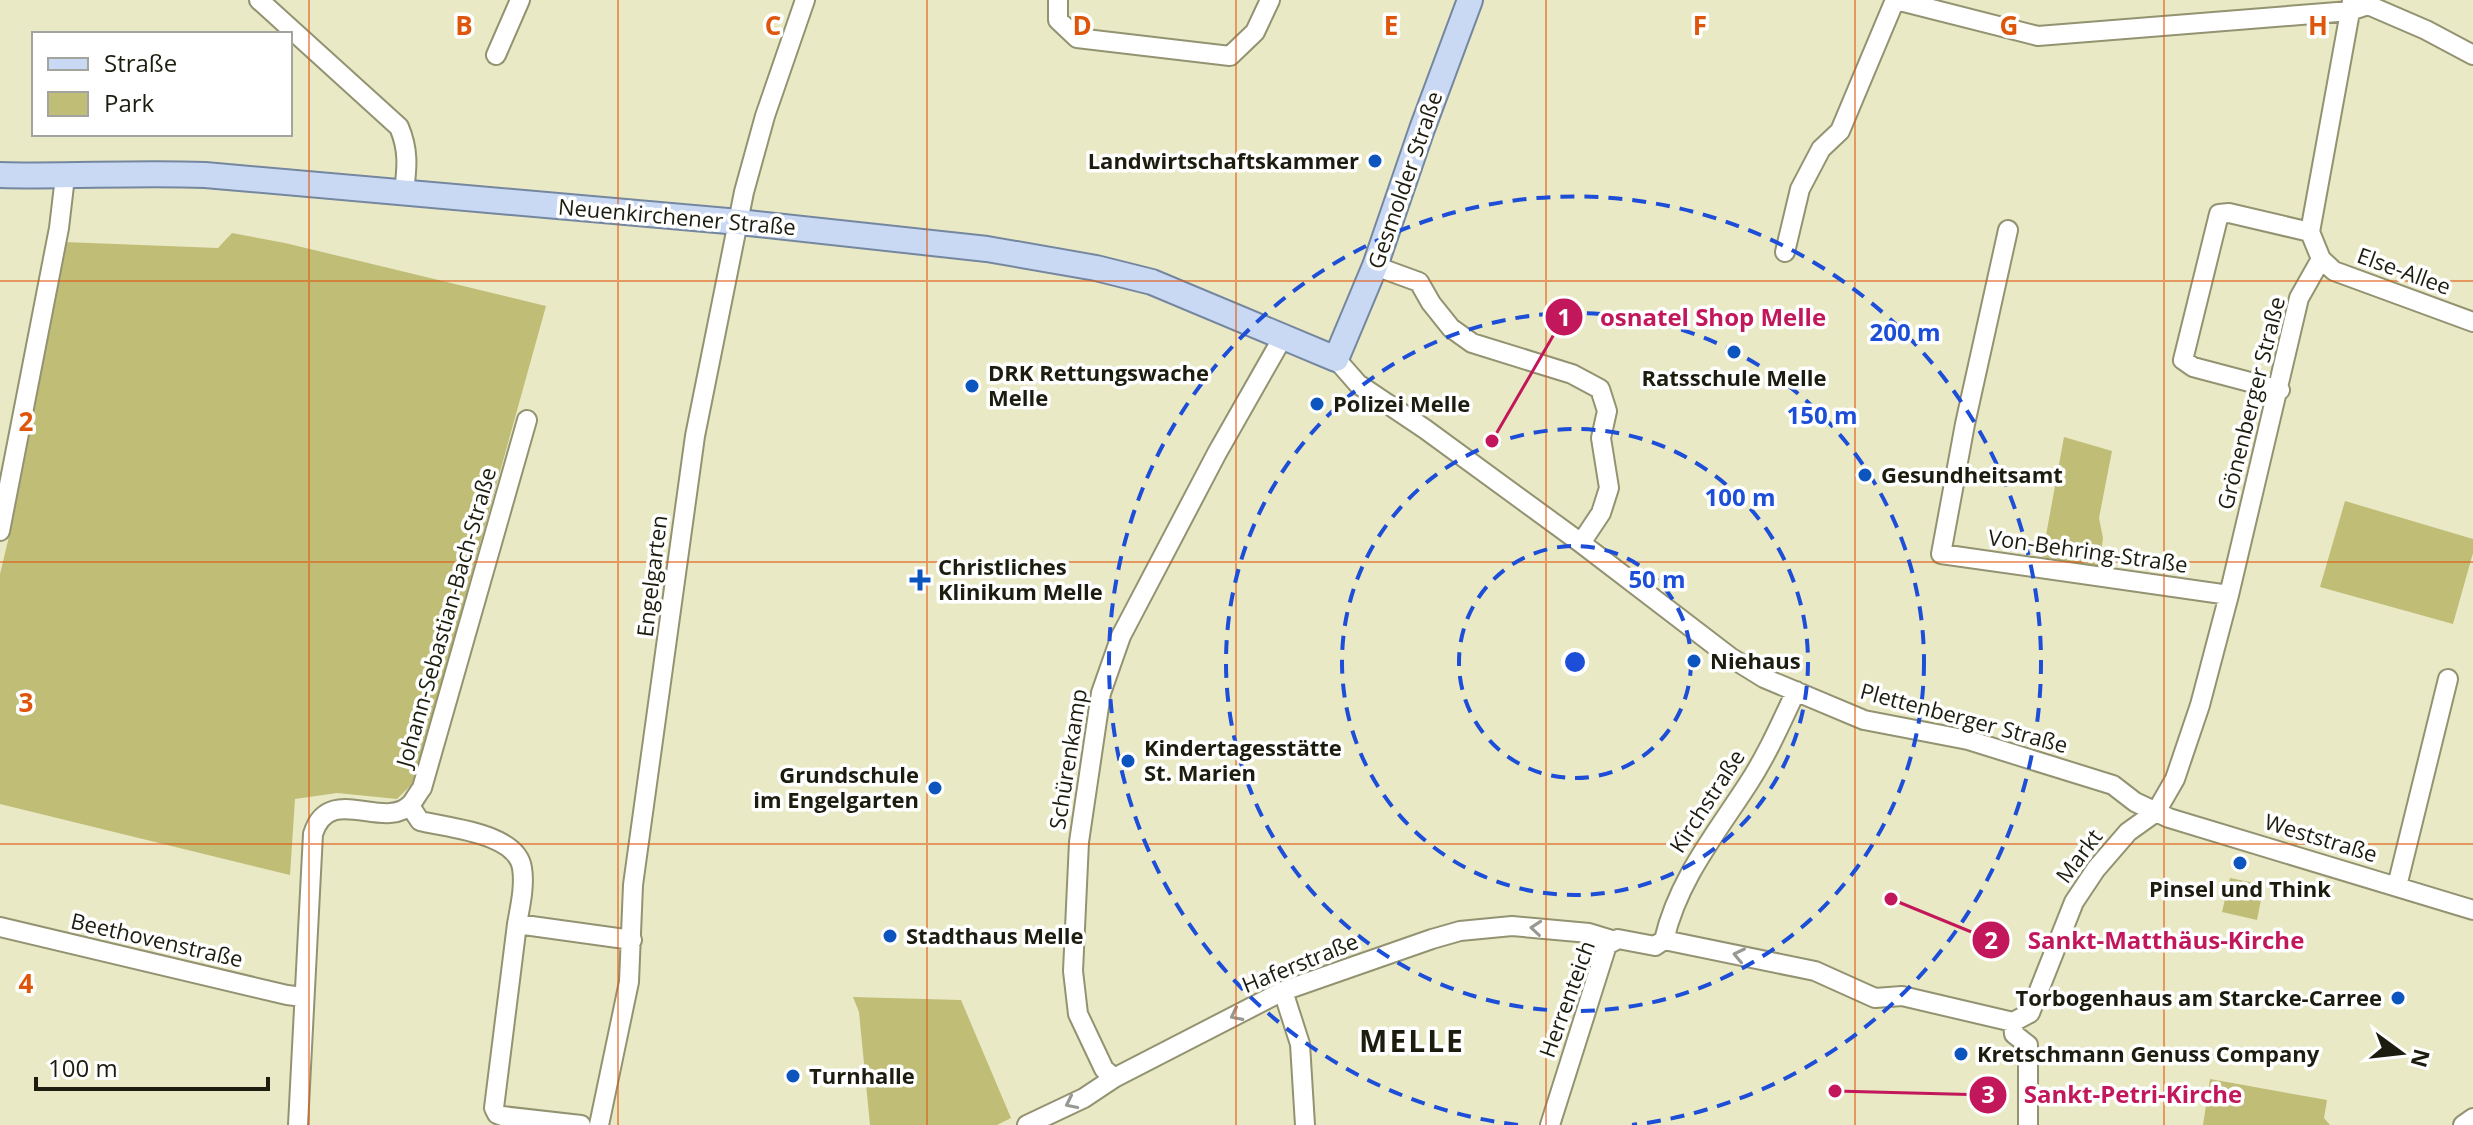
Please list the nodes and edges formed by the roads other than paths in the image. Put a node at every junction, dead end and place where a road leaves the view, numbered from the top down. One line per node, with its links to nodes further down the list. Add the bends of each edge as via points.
1 (259, 0): 9 (street)
2 (520, 0): 11 (street)
3 (805, 0): 16 (street, Engelgarten, via 765,116)
4 (1058, 0): 5 (street, via 1058,20 1077,38 1230,56 1255,32)
5 (1270, 0)
6 (1470, 0): 21 (main road, Gesmolder Straße)
7 (1896, 0): 8 (street, via 2038,36); 19 (street, via 1840,131 1821,149 1800,189)
8 (2351, 6): 12 (street, via 2368,5); 18 (street)
9 (291, 32)
10 (292, 33): 15 (street, via 399,127 408,159)
11 (496, 55)
12 (2473, 55)
13 (0, 175): 14 (main road, Neuenkirchener Straße)
14 (65, 177): 15 (main road, Neuenkirchener Straße, via 191,174); 27 (street)
15 (404, 192): 16 (main road, Neuenkirchener Straße)
16 (739, 222): 23 (main road, Neuenkirchener Straße, via 987,249 1096,268 1152,282); 38 (street, Engelgarten, via 695,436 633,885)
17 (2008, 230): 29 (street, Von-Behring-Straße, via 1941,554)
18 (2310, 232): 20 (street); 25 (street, via 2219,214 2183,360)
19 (1785, 252)
20 (2321, 259): 22 (street, Else-Allee, via 2334,271); 25 (street, Grönenberger Straße, via 2299,298)
21 (1375, 266): 24 (main road, Gesmolder Straße); 28 (street, via 1419,282 1451,328 1472,343 1572,374 1600,389 1607,411 1601,438 1609,488 1601,513)
22 (2473, 322)
23 (1283, 337): 24 (main road, Neuenkirchener Straße); 44 (street, Schürenkamp, via 1121,636 1101,693 1079,842 1073,971 1078,1014 1104,1069)
24 (1336, 359): 28 (street, Plettenberger Straße, via 1358,384)
25 (2280, 390): 29 (street, Grönenberger Straße)
26 (527, 420): 32 (street, Johann-Sebastian-Bach-Straße, via 422,788)
27 (0, 531)
28 (1581, 543): 31 (street, Plettenberger Straße, via 1730,657)
29 (2229, 595): 33 (street, Grönenberger Straße, via 2200,705 2175,779)
30 (2448, 679): 34 (street)
31 (1796, 691): 33 (street, Plettenberger Straße, via 1864,720 1968,740 2113,785); 40 (street, Kirchstraße, via 1765,756 1688,875)
32 (410, 806): 36 (street, via 420,821 496,839 513,850 522,865 523,883); 42 (street, via 396,811 330,810 318,819)
33 (2156, 812): 34 (street, Weststraße); 43 (street, Markt, via 2128,832 2096,869 2074,902 2030,1013)
34 (2397, 886): 35 (street, Weststraße)
35 (2473, 910)
36 (517, 924): 38 (street); 47 (street, via 494,1108 502,1116)
37 (0, 927): 42 (street, Beethovenstraße)
38 (632, 940): 48 (street, Engelgarten, via 629,982)
39 (1612, 940): 40 (street, Herrenteich, via 1655,946); 41 (street, Haferstraße, one-way to 41, via 1512,926 1460,931); 51 (street, Herrenteich)
40 (1664, 940): 43 (street, one-way to 40, via 1902,996 1875,998 1815,971)
41 (1283, 991): 44 (street, Haferstraße, one-way to 44); 50 (street, via 1300,1044)
42 (303, 997): 46 (street)
43 (2013, 1022): 52 (street, via 2014,1034 2028,1045)
44 (1114, 1078): 49 (street, Haferstraße, one-way to 49)
45 (2473, 1118): 53 (street)
46 (298, 1125)
47 (581, 1125)
48 (599, 1125)
49 (1027, 1125)
50 (1305, 1125)
51 (1550, 1125)
52 (2028, 1125)
53 (2463, 1125)

